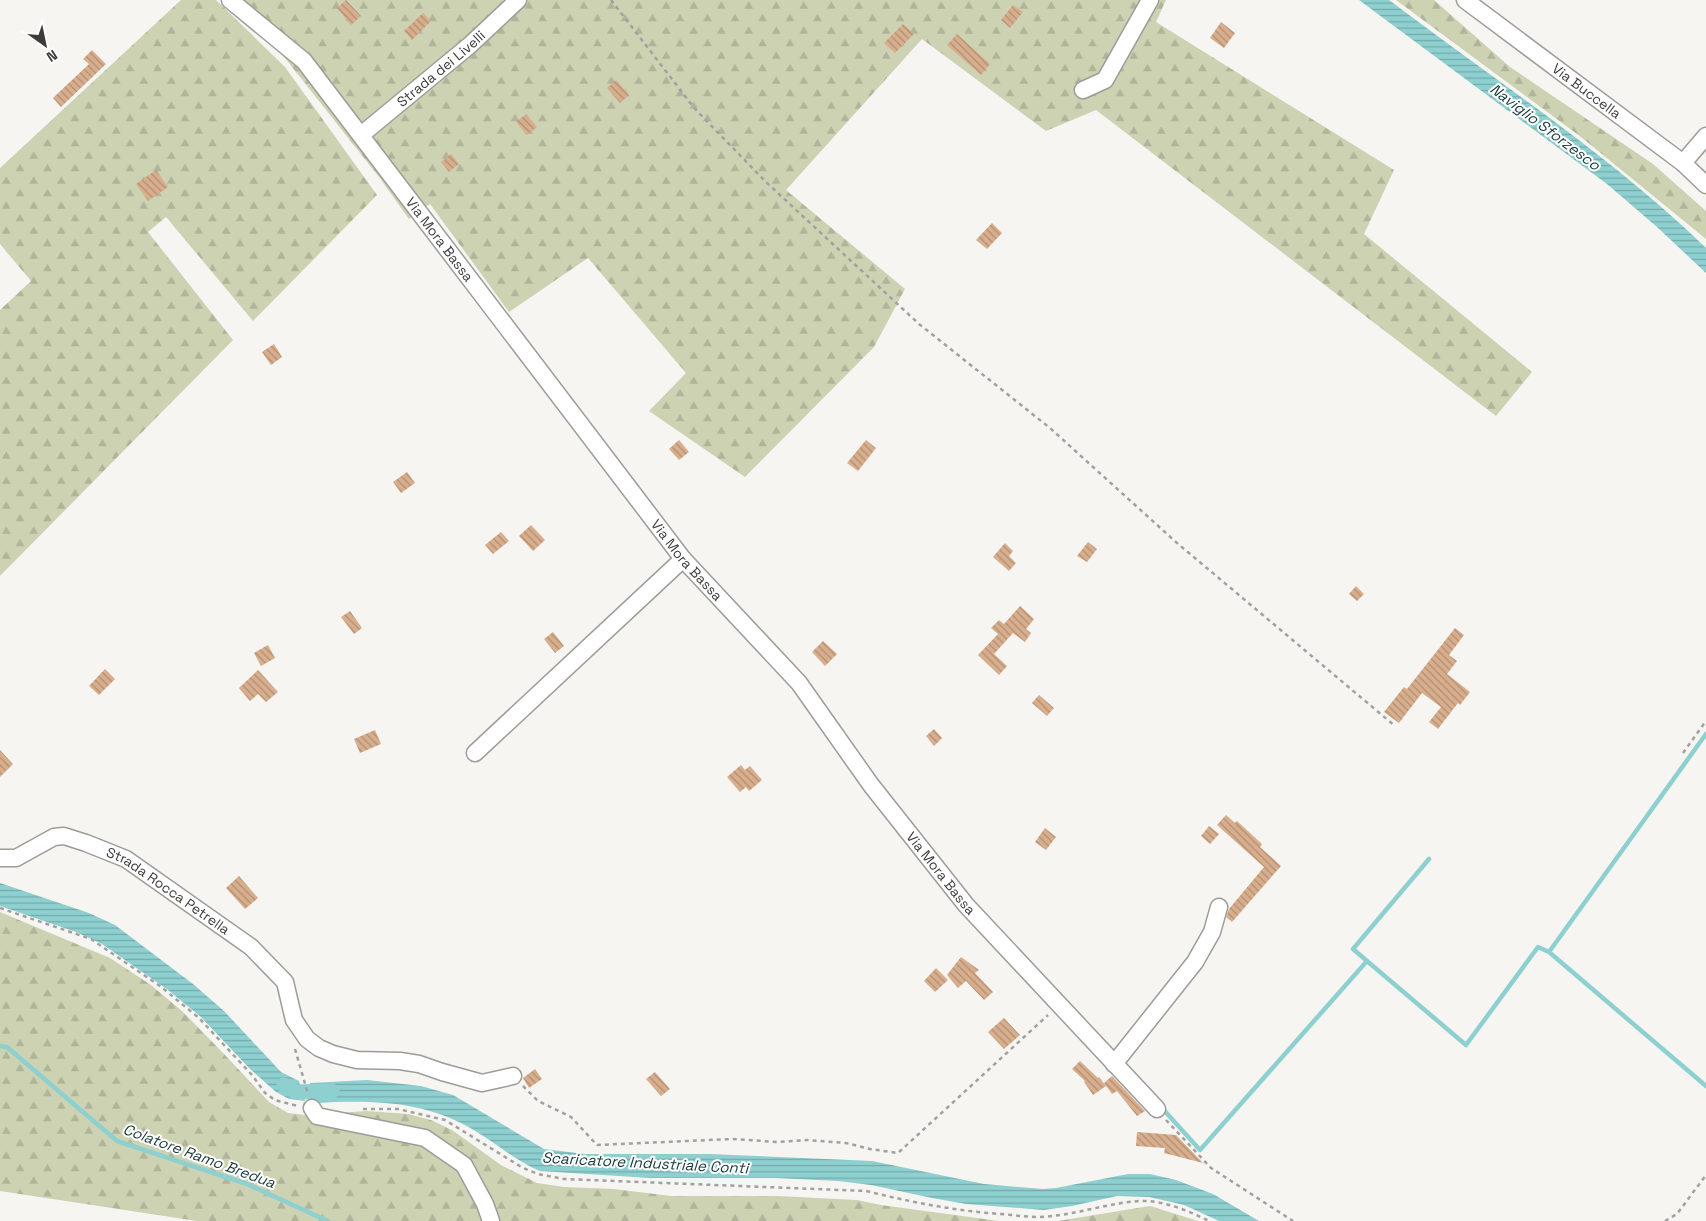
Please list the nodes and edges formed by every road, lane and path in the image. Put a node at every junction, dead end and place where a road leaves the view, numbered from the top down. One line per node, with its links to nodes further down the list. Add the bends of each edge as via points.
1 (230, 0): 7 (street, Via Mora Bassa, via 304,61)
2 (518, 0): 7 (street, Strada dei Livelli)
3 (611, 0): 13 (path, via 695,109 766,182 919,324 1050,428 1177,543)
4 (1150, 0): 6 (street, via 1105,80)
5 (1465, 0): 9 (street, Via Buccella)
6 (1083, 90)
7 (361, 135): 11 (street, Via Mora Bassa)
8 (1706, 136): 9 (street)
9 (1683, 164): 10 (street, Via Buccella)
10 (1706, 185)
11 (683, 559): 15 (street); 19 (street, Via Mora Bassa, via 800,683 871,786 966,905)
12 (1706, 721): 14 (path)
13 (1395, 726)
14 (1683, 752)
15 (475, 753)
16 (0, 858): 21 (street, Strada Rocca Petrella, via 16,858 50,839 64,836 126,859 251,948 285,982 294,1020 307,1039 333,1054 357,1060 419,1064 482,1083)
17 (1219, 906): 20 (street, via 1212,932 1194,962)
18 (0, 908): 22 (path, via 91,939 160,986 199,1018 252,1075 264,1093 275,1100)
19 (1059, 1005): 20 (street, Via Mora Bassa); 21 (path, via 898,1153 846,1143 806,1140 597,1145 571,1117 538,1101)
20 (1117, 1066): 24 (street, Via Mora Bassa)
21 (513, 1076)
22 (312, 1108): 26 (street, via 316,1116 425,1138 464,1165 486,1204)
23 (360, 1109): 27 (path, via 398,1109 445,1120 523,1168 564,1179 866,1191 942,1208 1037,1217 1141,1201 1180,1209)
24 (1157, 1109): 28 (path, via 1211,1168)
25 (1706, 1175): 29 (path, via 1676,1214)
26 (491, 1221)
27 (1209, 1221)
28 (1294, 1221)
29 (1665, 1221)

